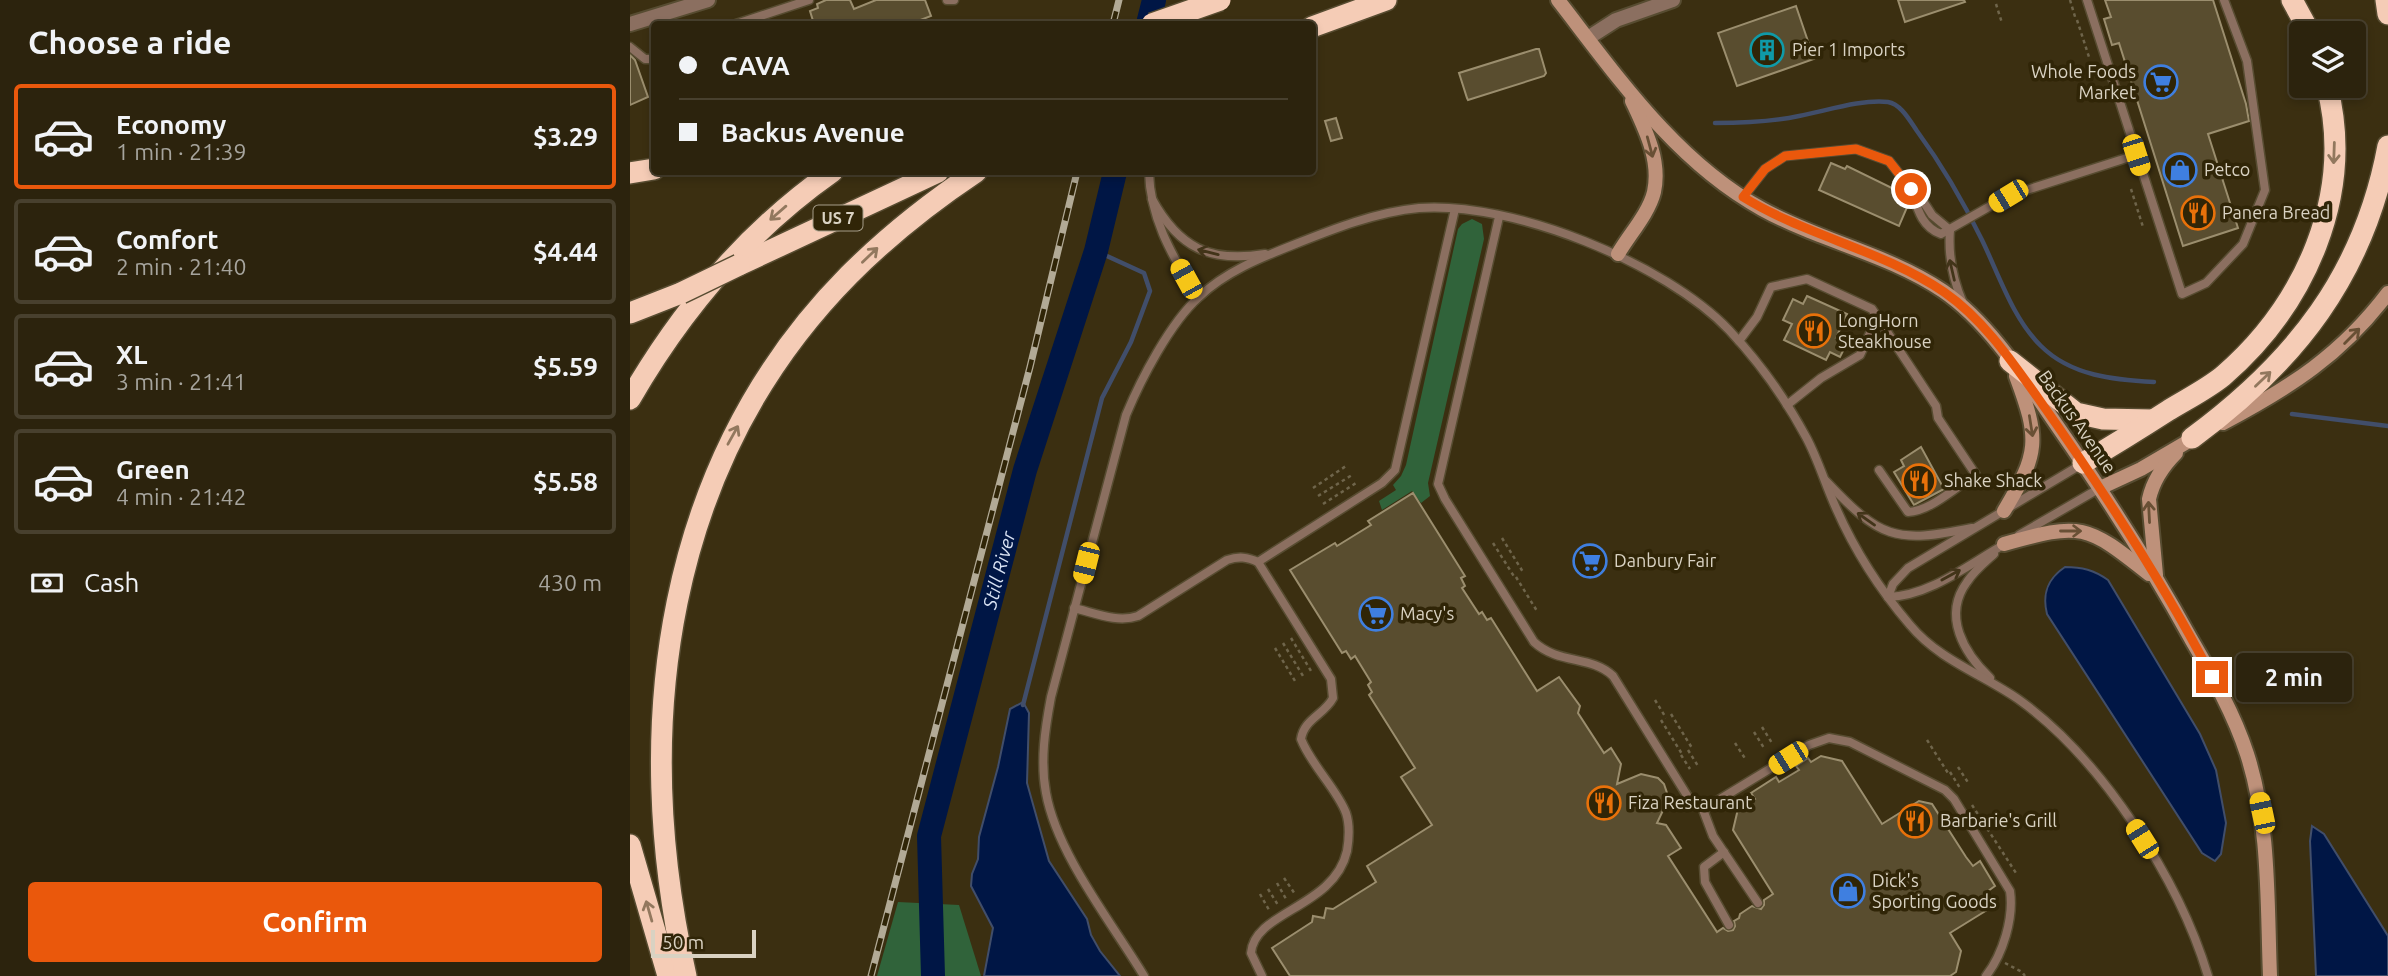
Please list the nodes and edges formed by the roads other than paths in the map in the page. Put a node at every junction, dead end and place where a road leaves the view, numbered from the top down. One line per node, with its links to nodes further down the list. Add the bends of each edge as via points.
1 (708, 0): 19 (street)
2 (809, 0): 15 (lane)
3 (947, 0): 4 (lane)
4 (954, 0)
5 (1186, 0): 17 (lane)
6 (1220, 0): 16 (highway, bridge)
7 (1386, 0): 20 (highway)
8 (1558, 0): 21 (main road, Backus Avenue)
9 (1673, 0): 21 (street, via 1616,20)
10 (2087, 0): 27 (lane)
11 (2224, 0): 27 (lane, via 2248,61 2265,190 2243,244 2206,284 2182,294)
12 (2292, 0): 18 (highway)
13 (2386, 0): 14 (highway)
14 (2388, 14)
15 (745, 21)
16 (1161, 21)
17 (1181, 21)
18 (2303, 21)
19 (630, 24)
20 (1316, 26)
21 (1588, 38): 24 (main road, Backus Avenue)
22 (630, 47): 23 (lane)
23 (651, 59)
24 (1624, 84): 35 (main road, Backus Avenue, via 1674,141); 41 (main road, one-way to 41, via 1646,132 1655,180 1649,204)
25 (2330, 98): 51 (highway, one-way to 51, via 2334,127 2332,189 2319,242 2302,280 2267,331 2222,376)
26 (2388, 146): 52 (highway, one-way to 26, via 2274,368 2331,297 2364,234)
27 (2136, 155): 39 (lane, via 2008,196)
28 (651, 170): 29 (highway)
29 (630, 173)
30 (828, 175): 49 (highway, one-way to 49, via 776,215 725,267 672,331)
31 (931, 175): 45 (highway, US 7, bridge)
32 (972, 175): 73 (highway, one-way to 32, via 655,829 651,740 660,648 690,530 730,439 793,340 879,247)
33 (1149, 175): 36 (lane)
34 (1911, 189): 35 (lane, via 1889,161 1856,149 1785,156 1765,169); 39 (lane); 39 (lane, via 1924,223 1941,234)
35 (1743, 197): 44 (main road, Backus Avenue, via 1786,221 1921,278)
36 (1152, 199): 40 (lane, one-way to 36, via 1225,256 1196,249 1171,229); 43 (lane, via 1164,239)
37 (1455, 209): 38 (lane); 40 (lane, via 1375,216); 62 (lane, via 1395,470 1382,483)
38 (1499, 217): 41 (lane); 67 (lane, via 1440,492 1534,642 1545,652 1606,669 1688,797)
39 (1950, 230): 44 (lane, one-way to 39, via 1951,269)
40 (1275, 252): 43 (lane, via 1232,272)
41 (1618, 254): 47 (lane, via 1693,300)
42 (2388, 293): 52 (main road, one-way to 42, via 2309,373 2348,341)
43 (1197, 299): 65 (lane, via 1169,336 1126,415)
44 (1965, 309): 48 (main road, Backus Avenue)
45 (630, 313)
46 (1877, 318): 47 (lane, via 1872,309 1807,279 1771,286); 50 (lane, via 1860,355); 55 (lane)
47 (1739, 341): 50 (lane)
48 (2010, 361): 51 (highway, via 2076,413); 53 (main road, Backus Avenue); 59 (main road, one-way to 59, via 2027,406 2033,440 2028,470)
49 (630, 399)
50 (1787, 405): 56 (lane)
51 (2152, 421): 53 (highway)
52 (2192, 438): 58 (main road); 63 (main road, one-way to 52, via 2149,512 2151,487 2166,463)
53 (2083, 463): 58 (main road, Backus Avenue); 59 (lane)
54 (1879, 470): 57 (lane, via 1908,512)
55 (1976, 475)
56 (1824, 478): 60 (lane, one-way to 56, via 1924,537 1895,534 1868,522); 64 (lane, via 1844,525)
57 (1964, 483)
58 (2100, 488): 61 (lane); 63 (main road, Backus Avenue)
59 (2004, 511): 60 (lane)
60 (1978, 527): 64 (lane, via 1900,575)
61 (2004, 544): 63 (main road, one-way to 63, via 2055,531 2085,531 2110,543); 64 (lane, one-way to 61, via 1922,591); 66 (lane, via 1966,583 1956,609 1961,639)
62 (1258, 562): 65 (lane, via 1243,557 1227,560 1128,619); 75 (lane, via 1331,679 1333,698 1306,724 1301,740 1345,812 1349,837 1344,861 1332,882 1254,939 1251,953)
63 (2157, 580): 78 (main road, Backus Avenue, via 2204,662 2246,751 2262,813)
64 (1888, 597): 66 (lane, via 1928,644)
65 (1074, 608): 74 (lane, via 1045,726 1047,795 1071,859)
66 (2000, 687): 77 (lane, via 2054,729 2109,790 2172,891)
67 (1702, 807): 69 (lane); 76 (lane, via 1829,737 1850,742 1945,790 2010,891 2011,908 2001,951)
68 (630, 845): 72 (highway, one-way to 68)
69 (1724, 852): 70 (lane); 71 (lane, via 1704,867 1705,883)
70 (1758, 903)
71 (1730, 925)
72 (668, 976)
73 (685, 976)
74 (1144, 976)
75 (1262, 976)
76 (1986, 976)
77 (2208, 976)
78 (2270, 976)

